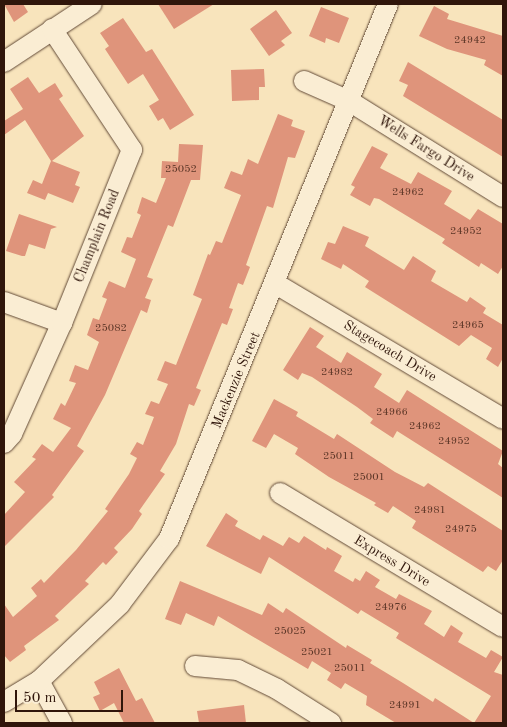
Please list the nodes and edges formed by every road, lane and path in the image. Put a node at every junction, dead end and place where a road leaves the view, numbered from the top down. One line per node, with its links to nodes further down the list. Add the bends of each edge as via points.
1 (92, 4): 3 (street)
2 (388, 4): 6 (street, Mackenzie Street)
3 (52, 29): 4 (street); 10 (street, Champlain Road, via 132,150)
4 (4, 62)
5 (304, 81): 6 (street, Wells Fargo Drive)
6 (349, 100): 7 (street, Wells Fargo Drive); 8 (street, Mackenzie Street)
7 (503, 197)
8 (276, 284): 11 (street, Stagecoach Drive); 16 (street, Mackenzie Street, via 169,539 120,604)
9 (4, 302): 10 (street)
10 (62, 323): 12 (street, Champlain Road, via 12,434)
11 (503, 419)
12 (4, 443)
13 (280, 493): 14 (street, Express Drive)
14 (503, 627)
15 (195, 666): 19 (street, via 238,670 277,689)
16 (39, 681): 17 (street, Mackenzie Street); 18 (street)
17 (4, 702)
18 (62, 723)
19 (331, 723)

